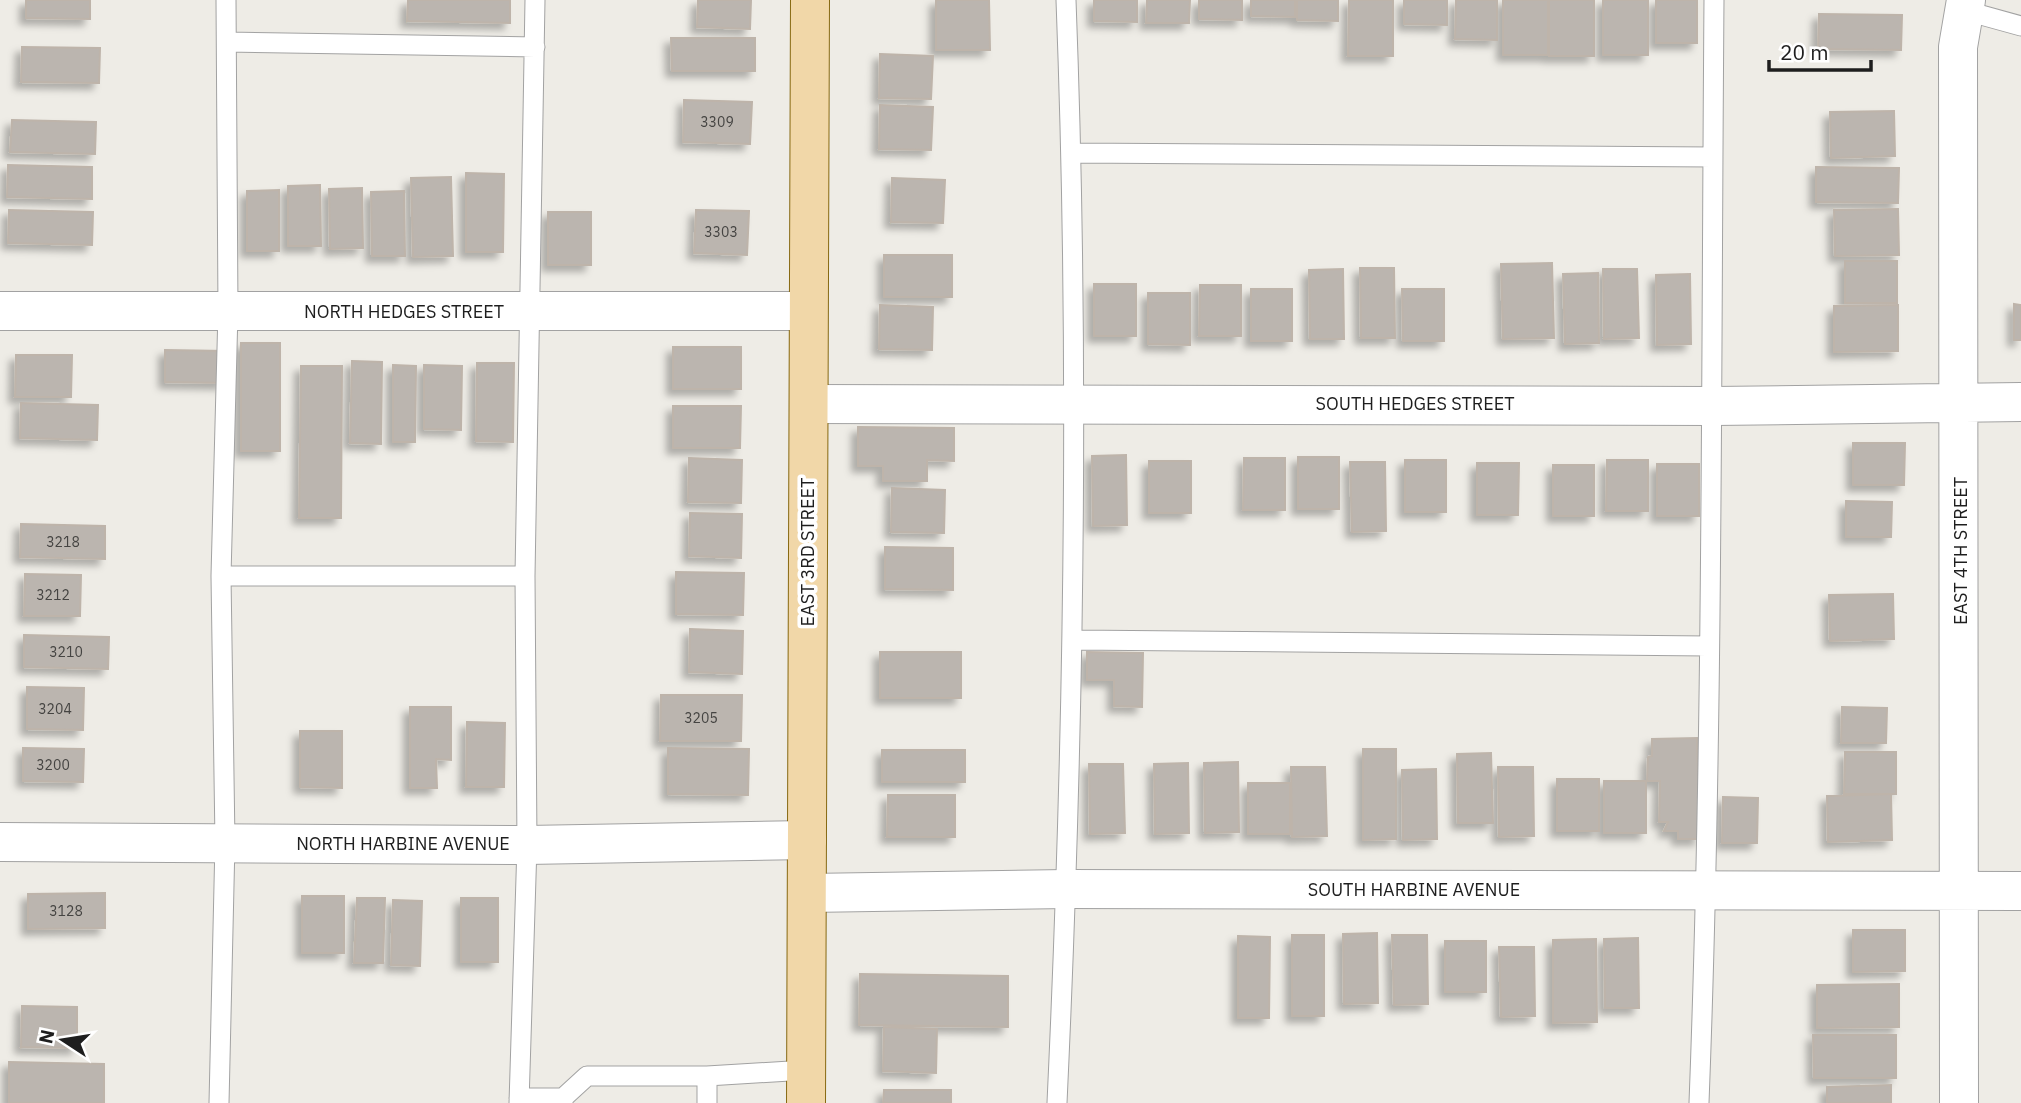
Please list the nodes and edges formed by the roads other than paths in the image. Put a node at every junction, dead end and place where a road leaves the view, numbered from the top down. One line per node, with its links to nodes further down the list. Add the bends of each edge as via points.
1 (226, 0): 8 (lane)
2 (535, 0): 9 (lane)
3 (810, 0): 14 (main road, EAST 3RD STREET)
4 (1066, 0): 10 (lane)
5 (1714, 0): 11 (lane)
6 (1954, 3): 7 (lane); 18 (street, EAST 4TH STREET)
7 (2021, 26)
8 (227, 42): 9 (lane); 13 (lane)
9 (535, 47): 15 (lane)
10 (1072, 153): 11 (lane); 16 (lane)
11 (1713, 157): 20 (lane)
12 (0, 311): 13 (street, NORTH HEDGES STREET)
13 (228, 311): 15 (street, NORTH HEDGES STREET); 21 (lane)
14 (808, 311): 15 (street, NORTH HEDGES STREET); 19 (main road, EAST 3RD STREET)
15 (532, 312): 22 (lane)
16 (1072, 402): 19 (street, SOUTH HEDGES STREET); 20 (street, SOUTH HEDGES STREET); 23 (lane)
17 (2021, 402): 18 (street, SOUTH HEDGES STREET)
18 (1961, 403): 20 (street, SOUTH HEDGES STREET); 32 (street, EAST 4TH STREET)
19 (809, 404): 25 (main road, EAST 3RD STREET)
20 (1714, 406): 24 (lane)
21 (221, 576): 22 (lane); 27 (lane)
22 (526, 576): 28 (lane)
23 (1074, 640): 24 (lane); 29 (lane)
24 (1707, 646): 31 (lane)
25 (807, 840): 28 (street, NORTH HARBINE AVENUE); 33 (main road, EAST 3RD STREET)
26 (0, 842): 27 (street, NORTH HARBINE AVENUE)
27 (225, 842): 28 (street, NORTH HARBINE AVENUE); 38 (lane)
28 (527, 845): 37 (lane)
29 (1067, 890): 31 (street, SOUTH HARBINE AVENUE); 33 (street, SOUTH HARBINE AVENUE); 40 (lane)
30 (2021, 891): 32 (street, SOUTH HARBINE AVENUE)
31 (1707, 892): 32 (street, SOUTH HARBINE AVENUE); 41 (lane)
32 (1961, 892): 42 (street, EAST 4TH STREET)
33 (808, 893): 35 (main road, EAST 3RD STREET)
34 (707, 1076): 35 (lane); 36 (lane, via 587,1076); 39 (lane)
35 (806, 1087)
36 (563, 1100): 37 (lane)
37 (519, 1101)
38 (219, 1103)
39 (707, 1103)
40 (1057, 1103)
41 (1699, 1103)
42 (1959, 1103)

